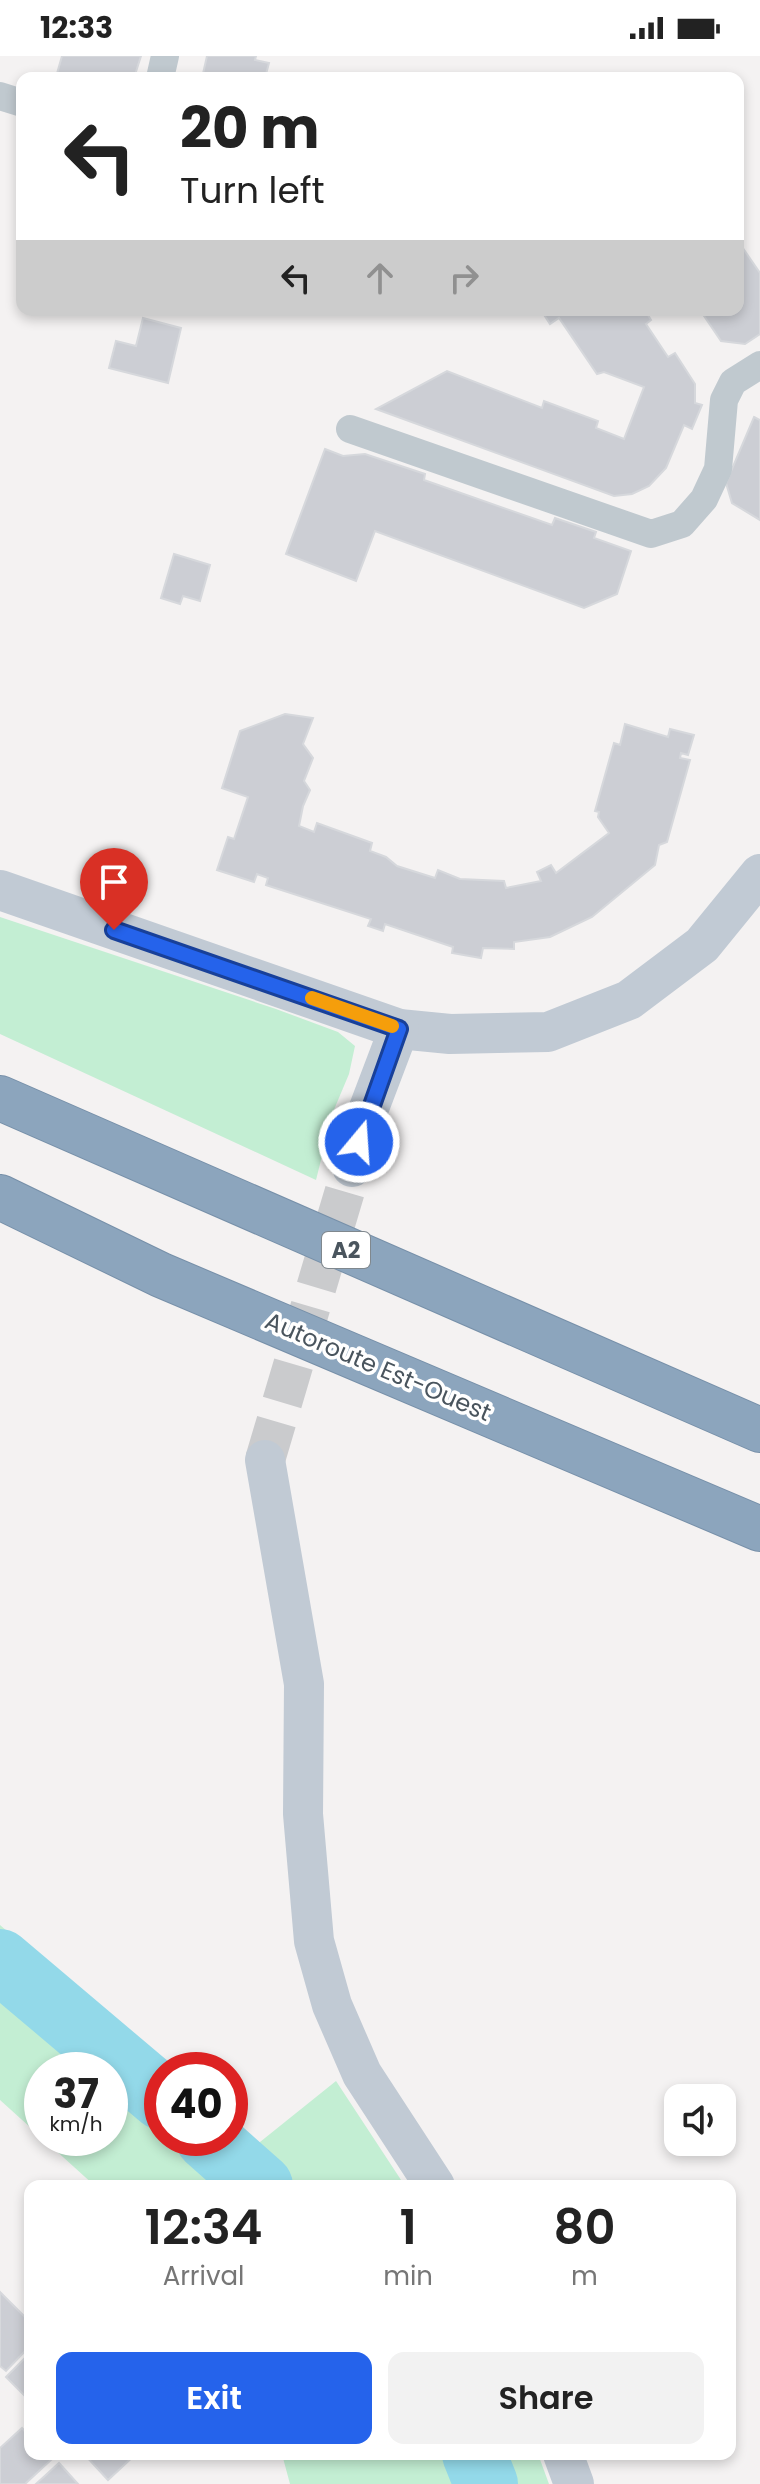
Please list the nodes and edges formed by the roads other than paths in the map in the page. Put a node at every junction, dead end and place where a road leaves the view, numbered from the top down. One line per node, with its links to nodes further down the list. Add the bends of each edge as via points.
1 (760, 365): 2 (street, via 733,382 724,400 718,469 704,499 682,524 651,534)
2 (350, 429)
3 (760, 874): 5 (street, via 702,945 629,1000 548,1032)
4 (0, 890): 5 (street)
5 (399, 1029): 7 (street)
6 (0, 1098): 9 (highway, A2)
7 (352, 1167)
8 (0, 1197): 11 (highway, Autoroute Est-Ouest, via 161,1275)
9 (760, 1430)
10 (265, 1460): 14 (street, via 304,1684 303,1814 314,1941 332,2005 362,2074)
11 (669, 1491): 12 (highway, Autoroute Est-Ouest); 13 (highway)
12 (760, 1529)
13 (760, 1559)
14 (431, 2180)
15 (565, 2460): 16 (street)
16 (574, 2484)

